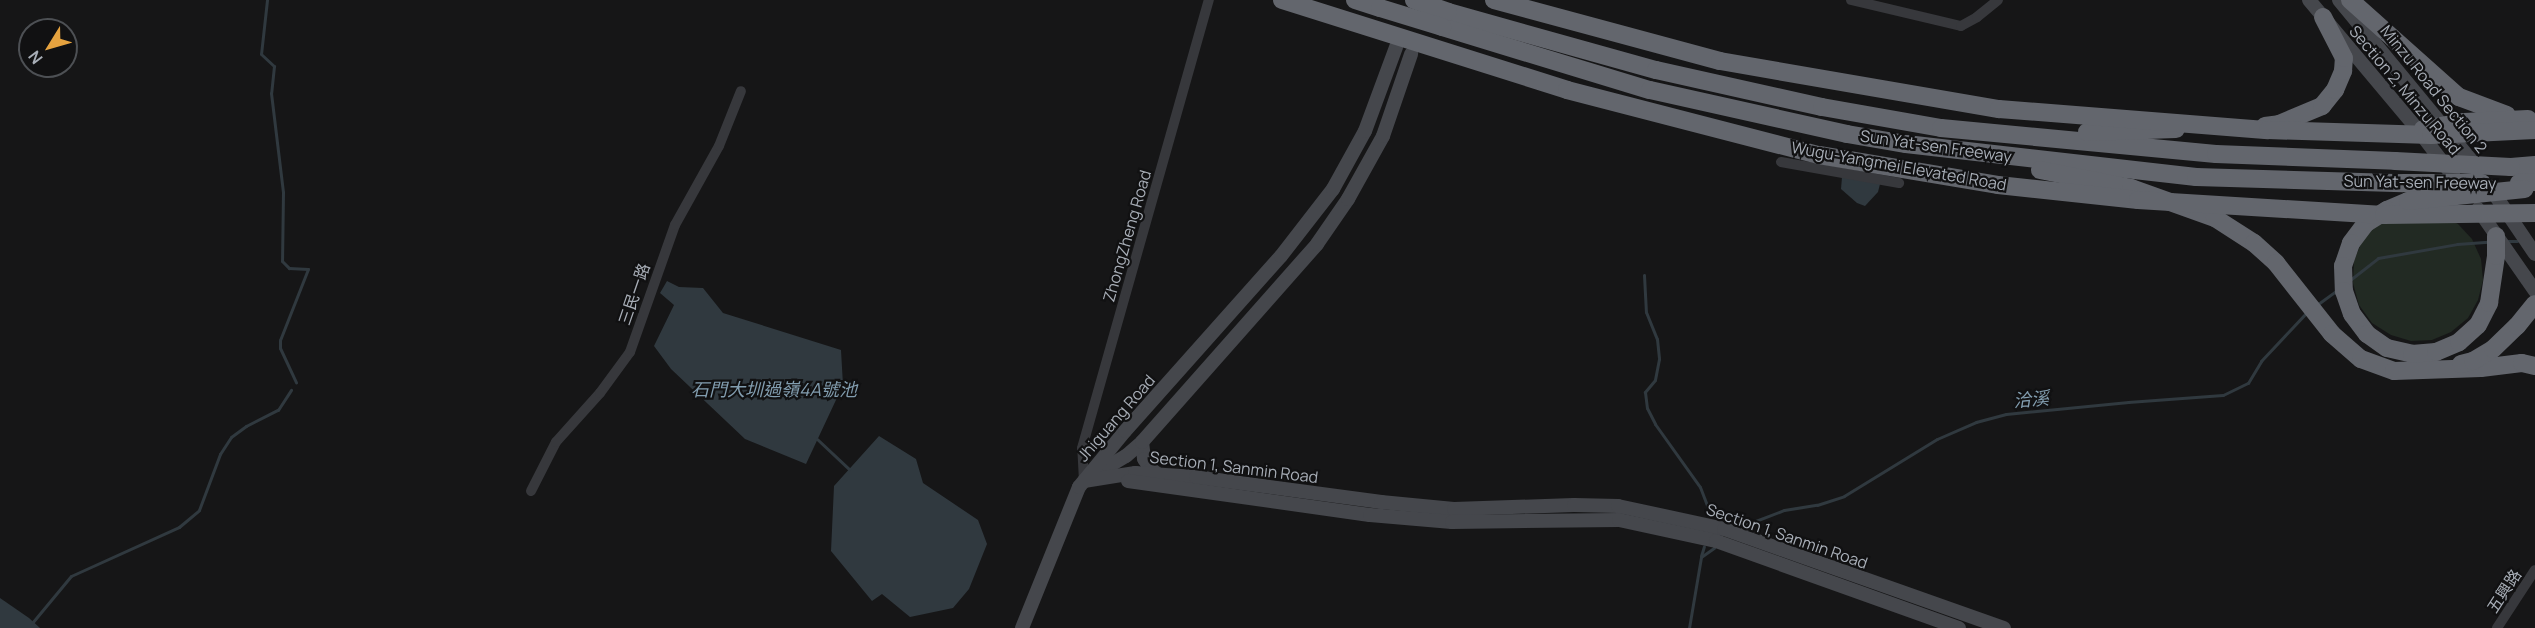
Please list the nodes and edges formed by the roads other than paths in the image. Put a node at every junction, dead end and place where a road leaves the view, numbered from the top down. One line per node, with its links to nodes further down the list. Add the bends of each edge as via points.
1 (1209, 0): 35 (street, ZhongZheng Road, via 1082,448)
2 (1282, 0): 26 (highway, Wugu-Yangmei Elevated Road, bridge, via 1567,90 1819,155 1998,185 2138,200 2384,215)
3 (1354, 0): 12 (highway, Sun Yat-sen Freeway, bridge)
4 (1414, 0): 12 (highway, Sun Yat-sen Freeway, bridge)
5 (1494, 0): 16 (highway, bridge, via 1720,61 1999,109 2268,130 2431,135)
6 (1851, 0): 7 (street, via 1961,26)
7 (1998, 0)
8 (2309, 0): 11 (main road, Section 2, Minzu Road)
9 (2339, 0): 17 (main road, Minzu Road Section 2)
10 (2350, 0): 16 (highway, via 2459,98 2494,113)
11 (2323, 16): 18 (highway, via 2344,58 2335,90 2322,106 2302,116); 20 (main road, Section 2, Minzu Road)
12 (1445, 19): 19 (highway, Sun Yat-sen Freeway, via 1822,107); 21 (highway, Sun Yat-sen Freeway, via 1650,90)
13 (1396, 47): 35 (main road, Jhiguang Road, via 1365,131 1333,189 1281,256)
14 (1411, 54): 33 (main road, Jhiguang Road, via 1383,136 1317,244)
15 (741, 91): 36 (street, 三民一路, via 719,146 675,225 630,352 556,442)
16 (2533, 123): 17 (highway, via 2464,122)
17 (2445, 126): 20 (highway); 28 (main road, Minzu Road Section 2)
18 (2254, 127): 19 (highway, via 2083,132); 20 (highway)
19 (1941, 128): 24 (highway, Sun Yat-sen Freeway, bridge, via 2216,154 2395,161)
20 (2418, 130): 27 (main road, Section 2, Minzu Road)
21 (1906, 144): 24 (highway, Sun Yat-sen Freeway, bridge, via 2196,177 2403,183); 32 (highway, via 2131,188 2215,218 2254,243 2276,263 2332,334 2361,359 2394,371)
22 (1781, 162): 25 (street)
23 (2535, 165): 24 (highway, Sun Yat-sen Freeway)
24 (2525, 181): 27 (highway, bridge, via 2408,201 2366,224 2351,243 2343,266 2343,291 2352,314 2367,334 2387,348 2412,354 2436,352 2459,342 2478,325 2489,303)
25 (1899, 183)
26 (2535, 213)
27 (2496, 236): 29 (main road, Section 2, Minzu Road)
28 (2535, 254)
29 (2535, 291)
30 (2535, 304): 32 (highway, via 2493,349 2473,362)
31 (2535, 366): 32 (highway, via 2501,364 2481,369)
32 (2427, 371)
33 (1142, 442): 34 (main road, via 1144,459); 35 (main road, Jhiguang Road)
34 (1159, 475): 35 (main road, Section 1, Sanmin Road, via 1135,472); 37 (main road, Section 1, Sanmin Road, via 1454,509 1618,506)
35 (1084, 481): 37 (main road, Section 1, Sanmin Road, via 1129,481 1452,522 1619,520); 39 (main road)
36 (531, 491)
37 (1720, 535): 40 (main road, Section 1, Sanmin Road); 41 (main road, Section 1, Sanmin Road)
38 (2535, 570): 42 (street, 五興路)
39 (1022, 628)
40 (1959, 628)
41 (2004, 628)
42 (2497, 628)

